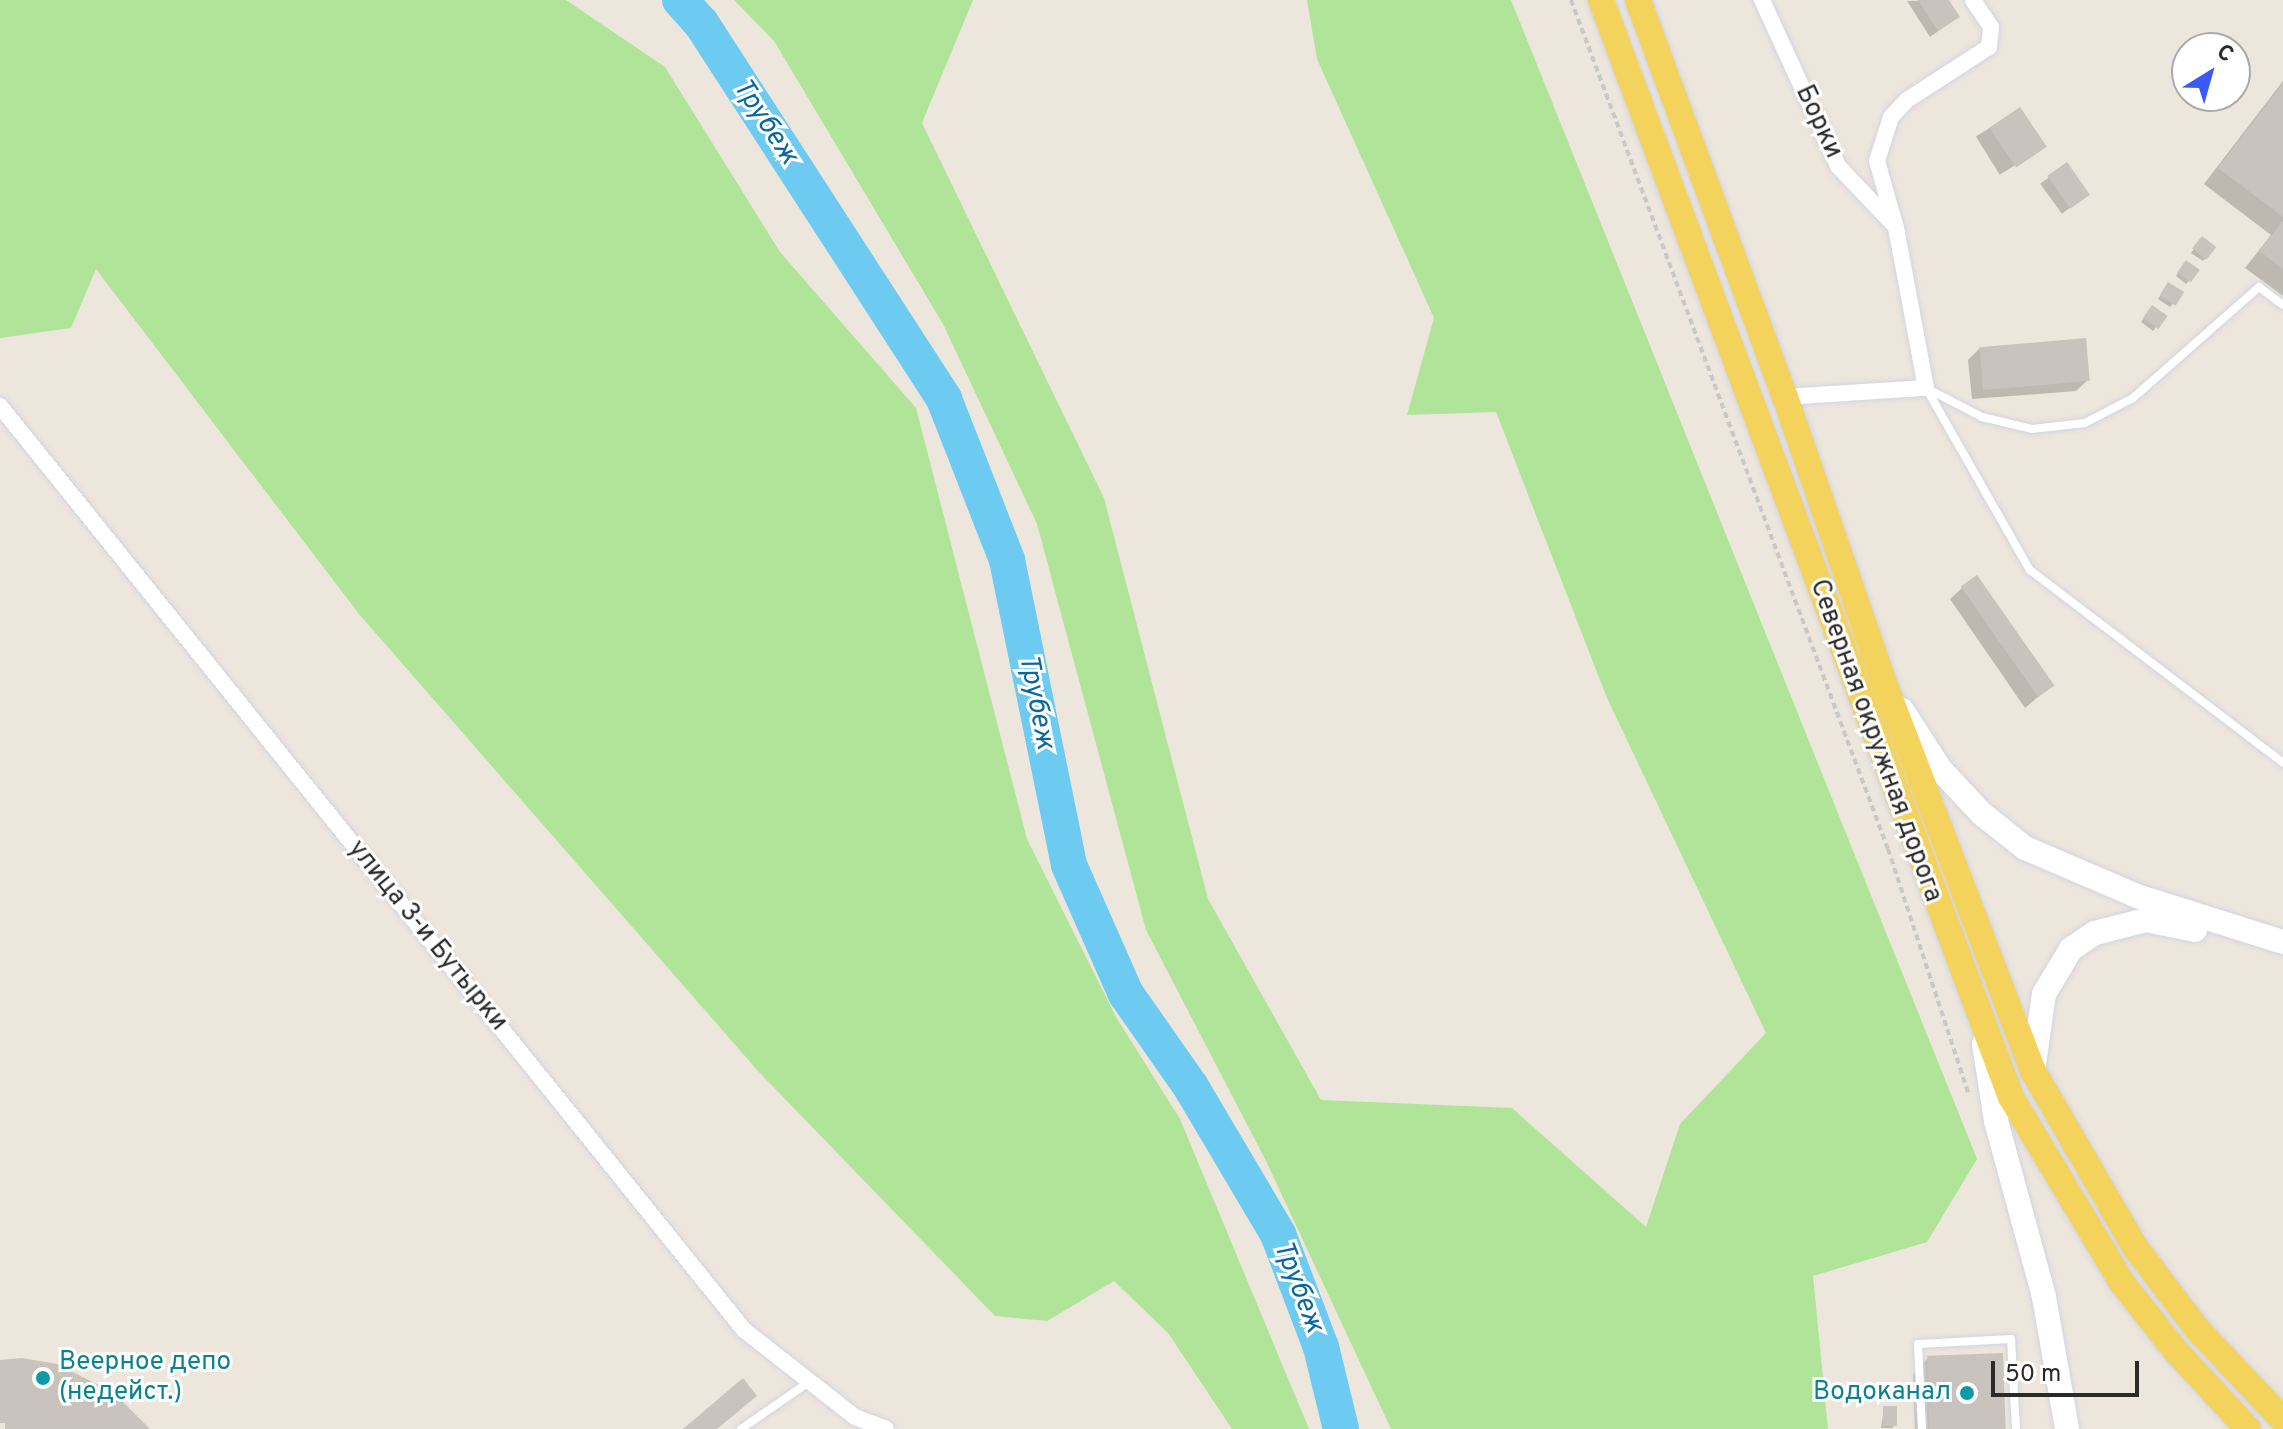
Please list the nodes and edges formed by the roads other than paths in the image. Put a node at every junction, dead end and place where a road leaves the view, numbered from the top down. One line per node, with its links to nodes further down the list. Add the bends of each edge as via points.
1 (1601, 0): 14 (main road, Северная окружная дорога)
2 (1638, 0): 8 (main road, Северная окружная дорога)
3 (1762, 0): 5 (street, Борки, via 1838,166)
4 (1973, 0): 5 (street, via 1991,27 1989,47 1907,100 1880,140 1880,180)
5 (1896, 228): 7 (street)
6 (2283, 305): 7 (lane, via 2259,287 2133,398 2085,423 2032,429 1982,417)
7 (1926, 388): 8 (street); 11 (lane, via 2030,570)
8 (1785, 397): 10 (main road, Северная окружная дорога)
9 (0, 406): 16 (street, улица 3-и Бутырки, via 744,1330)
10 (1884, 683): 12 (main road, via 1940,769 1982,814 2025,848 2137,896); 15 (main road, Северная окружная дорога)
11 (2283, 763)
12 (2283, 942)
13 (2283, 958): 15 (main road, via 2146,920 2095,933 2071,949 2044,994)
14 (1981, 1026): 22 (main road, via 1996,1121 2027,1221); 23 (main road, Северная окружная дорога, via 2011,1097 2084,1226 2176,1351)
15 (2033, 1071): 17 (main road, Северная окружная дорога, via 2135,1247 2197,1329)
16 (810, 1381): 18 (lane); 19 (street, улица 3-и Бутырки, via 855,1417)
17 (2281, 1418)
18 (741, 1429)
19 (886, 1429)
20 (1922, 1429): 21 (lane, via 1918,1344 2011,1339)
21 (2016, 1429)
22 (2067, 1429)
23 (2248, 1429)

